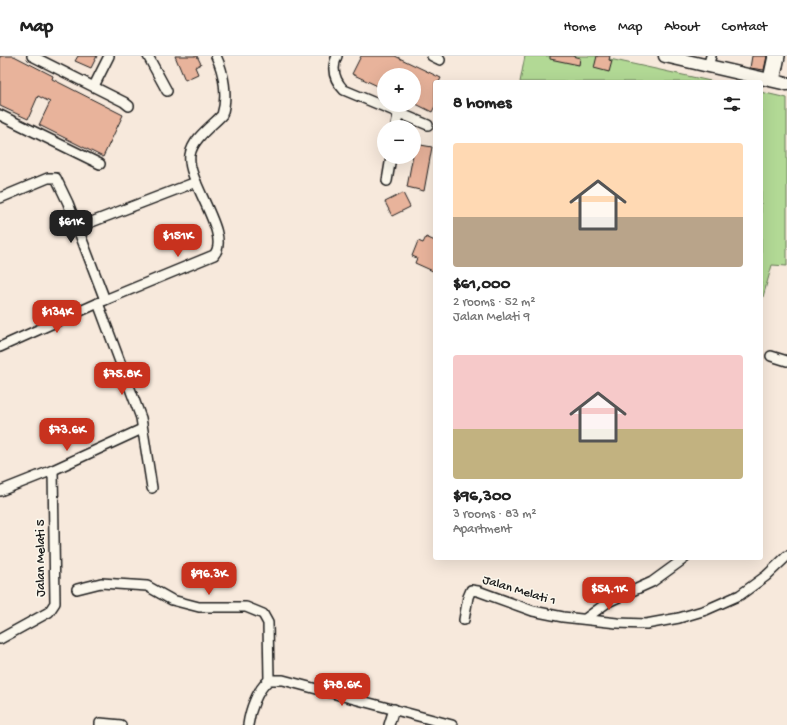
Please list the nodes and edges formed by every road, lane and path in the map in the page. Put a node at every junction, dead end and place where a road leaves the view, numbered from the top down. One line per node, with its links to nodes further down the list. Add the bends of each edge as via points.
1 (32, 56): 12 (street)
2 (109, 56): 12 (street)
3 (148, 56): 13 (street)
4 (216, 56): 22 (street, via 226,92 224,108 222,115 192,149 190,156)
5 (337, 56): 15 (street, via 333,66 334,75 344,90)
6 (664, 56): 9 (main road)
7 (773, 56): 10 (street)
8 (780, 56): 10 (street)
9 (709, 61): 10 (main road)
10 (771, 80): 11 (main road)
11 (787, 84)
12 (94, 86): 14 (street)
13 (167, 91)
14 (129, 106)
15 (398, 114): 17 (street); 18 (street)
16 (0, 115): 19 (street)
17 (397, 120)
18 (428, 126)
19 (100, 164)
20 (390, 164): 21 (street)
21 (387, 181)
22 (196, 182): 24 (street); 25 (street, via 215,229 218,251 214,255)
23 (0, 198): 24 (street, via 48,178 54,178 58,180)
24 (76, 228): 25 (street)
25 (101, 302): 26 (street); 29 (street, via 141,418)
26 (0, 347)
27 (771, 356): 28 (street)
28 (787, 361)
29 (142, 429): 30 (street); 31 (street)
30 (53, 470): 32 (street); 38 (street, Jalan Melati 5, via 55,603 49,612)
31 (152, 488)
32 (0, 491)
33 (787, 556): 36 (street, Jalan Melati 1, via 740,595 706,610 646,624)
34 (683, 560): 36 (street, via 652,582 608,602)
35 (77, 589): 39 (street, via 101,583 147,586 172,600 199,607 246,607 263,614 268,623)
36 (586, 619): 37 (street, Jalan Melati 1, via 533,612 471,590)
37 (464, 620)
38 (0, 639)
39 (269, 680): 40 (street, via 283,680); 43 (street, via 262,685)
40 (394, 709): 44 (street); 45 (street)
41 (100, 725): 42 (street)
42 (121, 725)
43 (248, 725)
44 (389, 725)
45 (452, 725)

